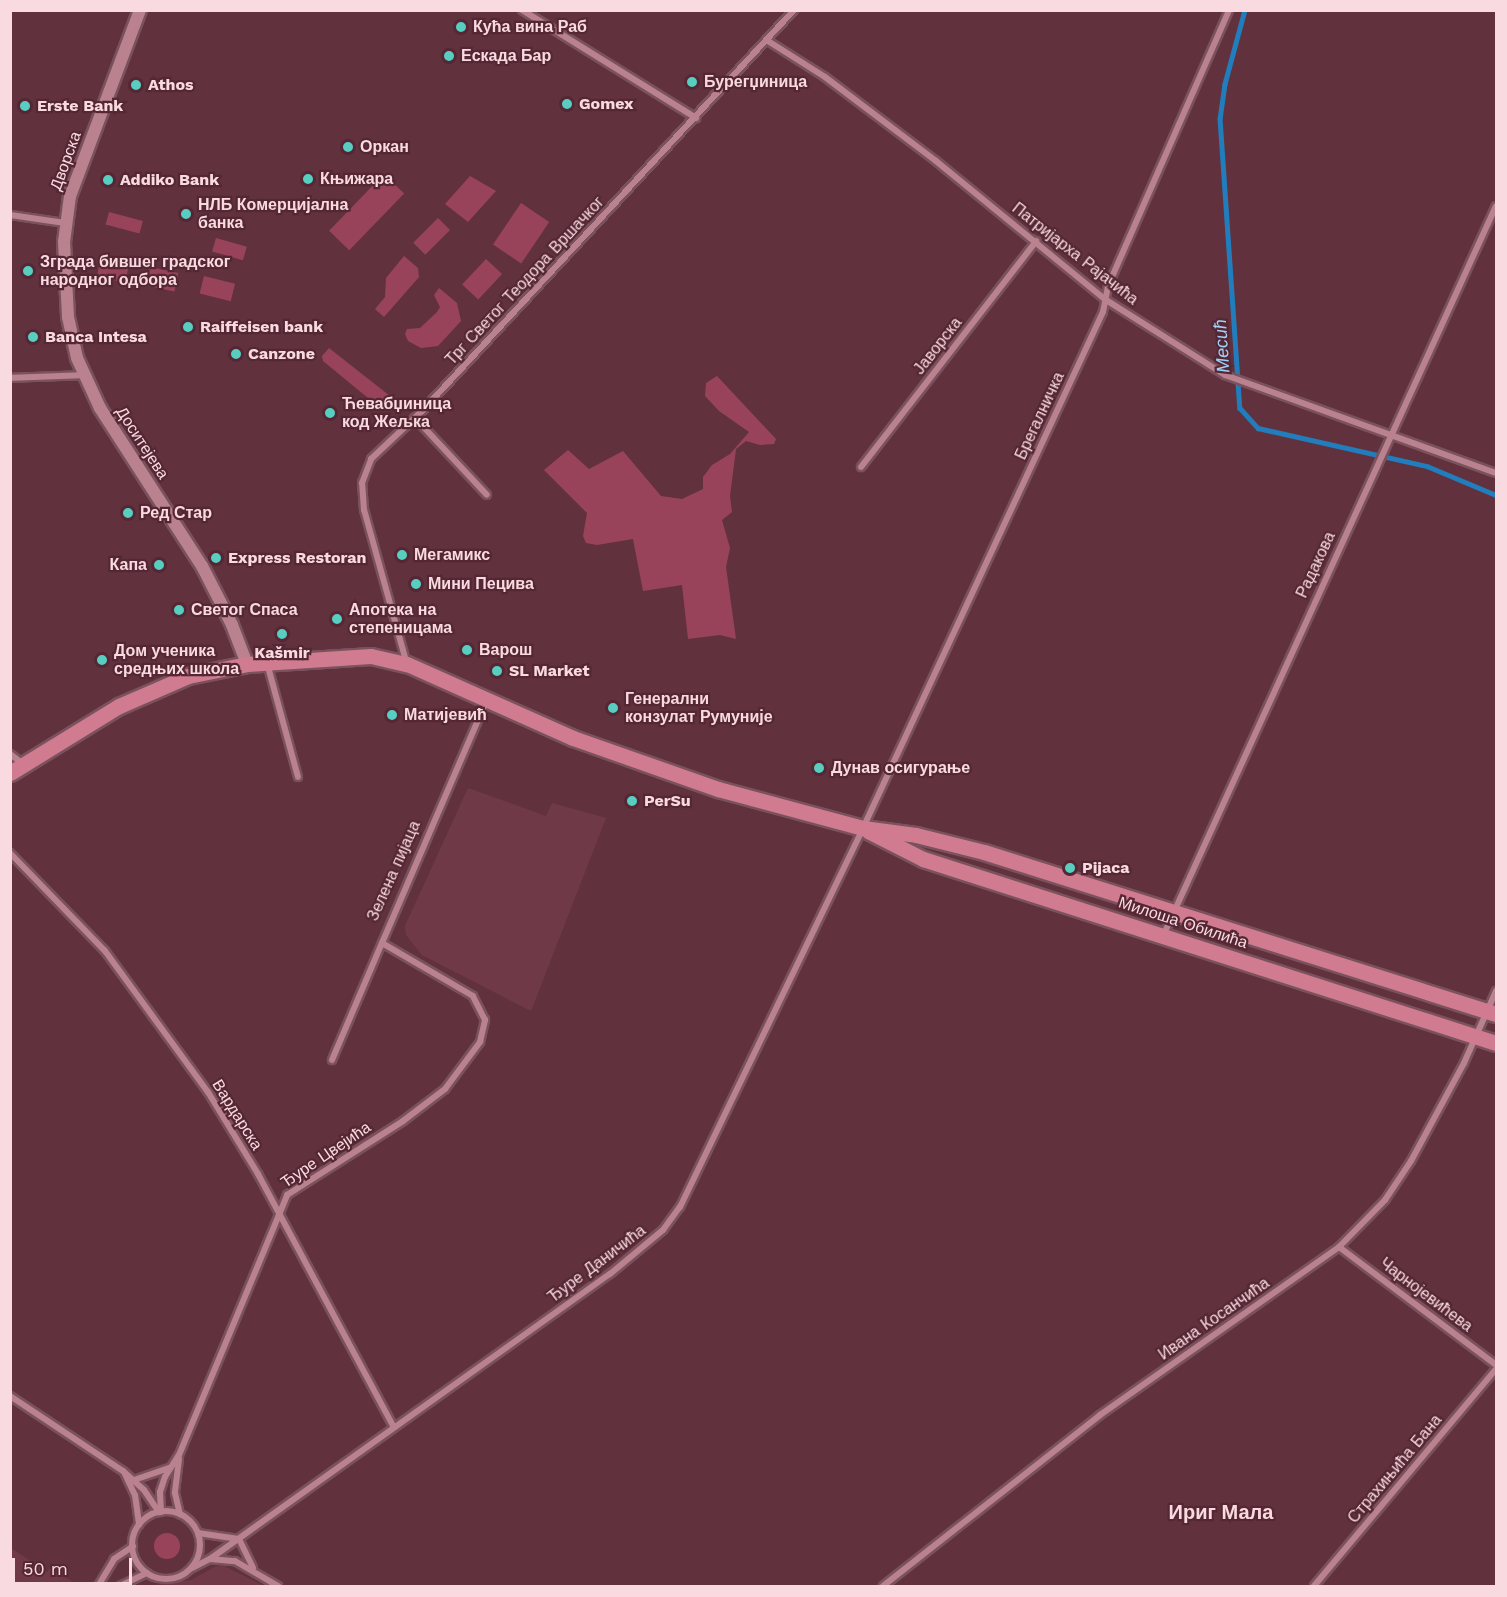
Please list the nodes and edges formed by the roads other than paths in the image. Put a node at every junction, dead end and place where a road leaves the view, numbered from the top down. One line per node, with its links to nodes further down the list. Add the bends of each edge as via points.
1 (140, 10): 9 (main road, Дворска, via 70,196)
2 (522, 10): 6 (street)
3 (794, 10): 5 (street, Трг Светог Теодора Вршачког)
4 (1229, 10): 11 (street, Брегалничка, via 1108,286)
5 (768, 41): 6 (street, Трг Светог Теодора Вршачког); 10 (street, Патријарха Рајачића, via 834,84)
6 (696, 118): 14 (street, Трг Светог Теодора Вршачког)
7 (1497, 206): 15 (street, Радакова)
8 (10, 214): 9 (street)
9 (65, 223): 12 (main road, Доситејева, via 68,317)
10 (1036, 241): 11 (street, Патријарха Рајачића); 16 (street, Јаворска)
11 (1106, 300): 15 (street, Патријарха Рајачића, via 1225,375); 26 (street, Брегалничка)
12 (84, 375): 13 (street); 20 (main road, Доситејева, via 106,418 202,566 234,628)
13 (10, 378)
14 (415, 418): 18 (street); 21 (street, Трг Светог Теодора Вршачког, via 371,459 362,483 364,510)
15 (1390, 432): 17 (street, Патријарха Рајачића); 28 (street, Радакова)
16 (861, 467)
17 (1497, 473)
18 (487, 495)
19 (267, 663): 20 (main road); 21 (main road, via 362,655); 25 (street)
20 (247, 664): 24 (main road, via 198,673 157,688 119,706)
21 (407, 664): 22 (main road)
22 (486, 701): 26 (main road, Милоша Обилића, via 573,738 718,789); 30 (street, Зелена пијаца)
23 (10, 754): 24 (street)
24 (17, 769)
25 (298, 777)
26 (863, 828): 28 (main road, Милоша Обилића, via 932,838); 29 (main road, Милоша Обилића, via 923,859); 41 (street, Ђуре Даничића, via 672,1218 642,1250 610,1274)
27 (10, 853): 37 (street, Вардарска, via 105,951 130,984 208,1092)
28 (1172, 911): 29 (street, Радакова); 33 (main road, Милоша Обилића)
29 (1163, 936): 34 (main road, Милоша Обилића)
30 (382, 943): 32 (street, Зелена пијаца, via 473,996); 36 (street)
31 (1497, 991): 33 (street, Ивана Косанчића)
32 (482, 1010): 37 (street, Ђуре Цвејића, via 485,1026 480,1042 445,1089 403,1121 295,1189)
33 (1492, 1013): 34 (street, Ивана Косанчића)
34 (1476, 1036): 35 (main road, Милоша Обилића); 38 (street, Ивана Косанчића, via 1411,1161 1379,1207)
35 (1497, 1043)
36 (332, 1060)
37 (278, 1211): 41 (street, Вардарска); 42 (street, Ђуре Цвејића)
38 (1339, 1247): 39 (street, Чарнојевићева); 59 (street, Ивана Косанчића, via 1100,1415)
39 (1497, 1367): 60 (street, Страхињића Бана)
40 (10, 1396): 44 (street)
41 (393, 1426): 50 (street, Ђуре Даничића)
42 (180, 1455): 43 (street, Ђуре Цвејића); 47 (street, Ђуре Цвејића, via 175,1493)
43 (172, 1467): 45 (street); 46 (street, Ђуре Цвејића, via 160,1492)
44 (123, 1471): 45 (street); 48 (street, via 135,1495)
45 (134, 1480): 46 (street)
46 (160, 1512): 47 (street); 48 (street)
47 (180, 1514): 49 (street)
48 (139, 1525): 51 (street)
49 (198, 1533): 50 (street); 53 (street, via 200,1549)
50 (239, 1539): 52 (street, Ђуре Даничића); 54 (street)
51 (132, 1546): 55 (street, via 136,1561); 56 (street, via 114,1559)
52 (210, 1559): 53 (street, Ђуре Даничића); 54 (street, via 235,1561)
53 (191, 1568): 55 (street, via 171,1578)
54 (255, 1570): 58 (street)
55 (147, 1573): 57 (street)
56 (98, 1587)
57 (120, 1587)
58 (278, 1587)
59 (883, 1587)
60 (1314, 1587)

